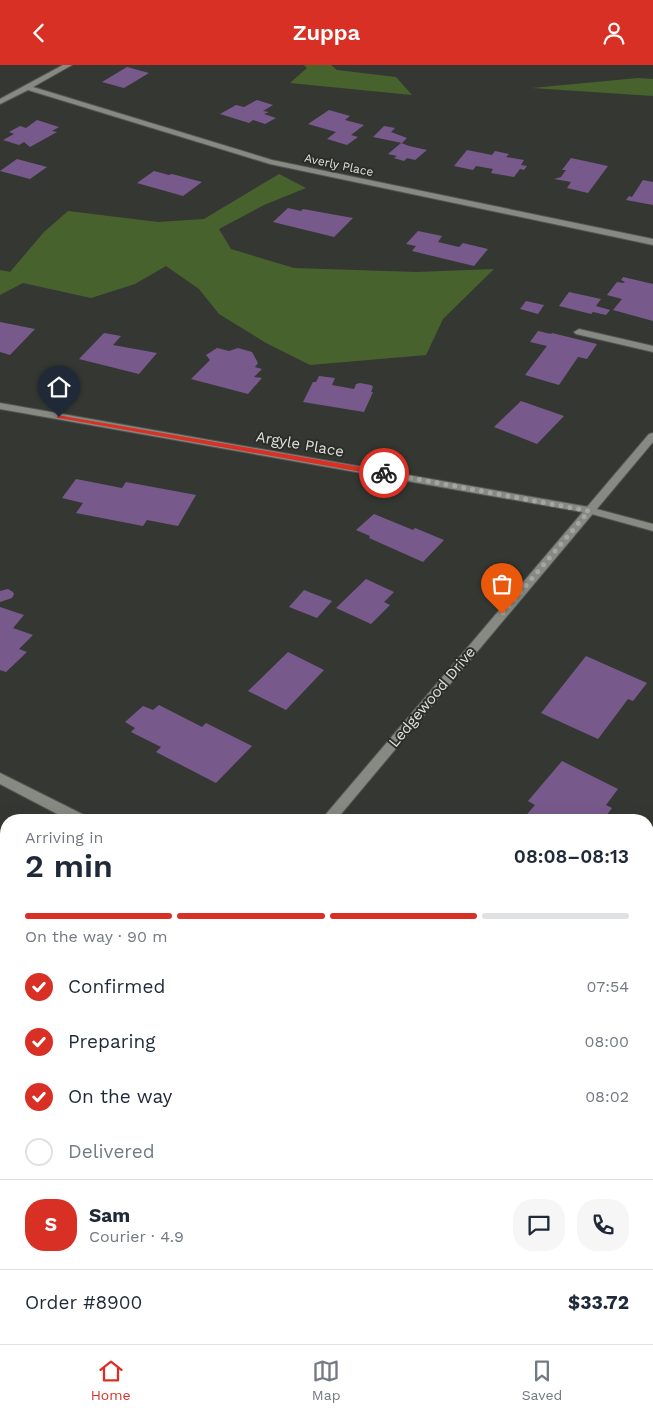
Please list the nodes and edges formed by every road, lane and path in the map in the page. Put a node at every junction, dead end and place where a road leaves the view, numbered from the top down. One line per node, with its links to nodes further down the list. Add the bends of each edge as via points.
1 (68, 65): 2 (street)
2 (26, 87): 3 (street); 4 (street, Averly Place, via 270,162)
3 (0, 102)
4 (653, 243)
5 (580, 332): 6 (street)
6 (653, 349)
7 (0, 406): 9 (street, Argyle Place)
8 (653, 436): 9 (street, Ledgewood Drive)
9 (589, 511): 10 (street, Argyle Place); 13 (street, Ledgewood Drive)
10 (653, 528)
11 (0, 778): 12 (street)
12 (69, 814)
13 (333, 814)

